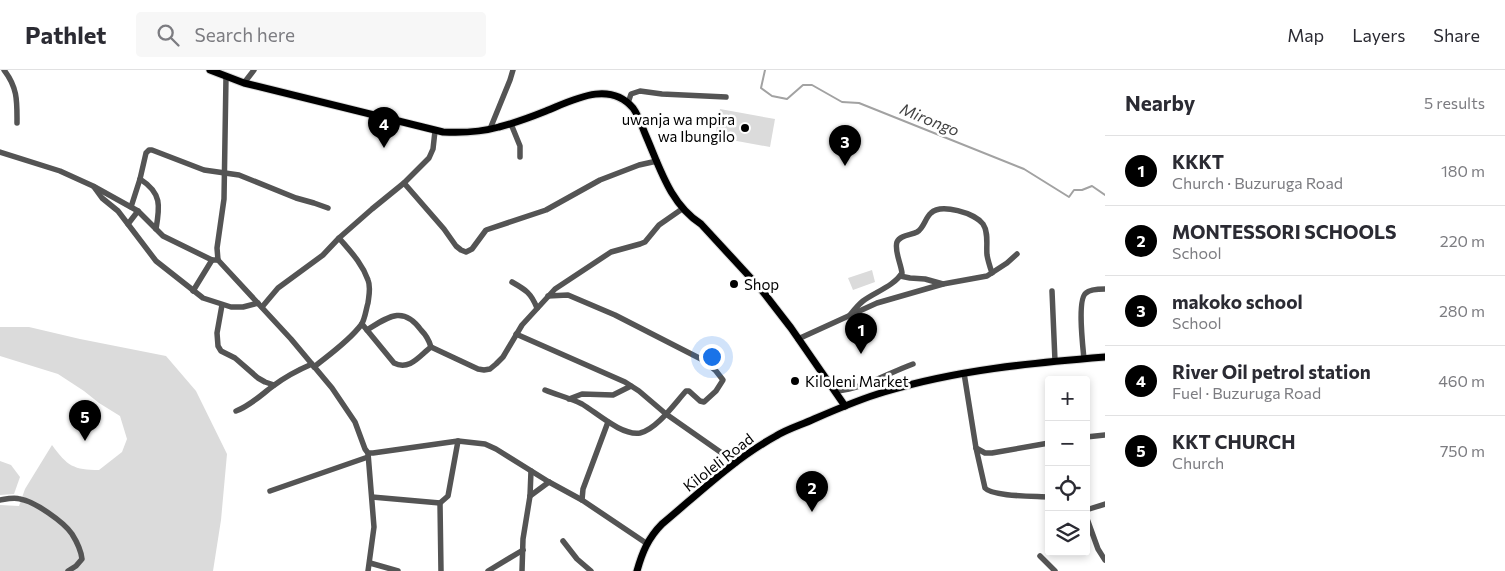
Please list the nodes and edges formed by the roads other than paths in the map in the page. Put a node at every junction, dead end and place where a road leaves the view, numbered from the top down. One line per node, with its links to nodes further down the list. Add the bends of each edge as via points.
1 (4, 70): 9 (street, via 14,86)
2 (210, 70): 5 (main road)
3 (254, 70): 6 (street)
4 (513, 70): 11 (street)
5 (226, 77): 6 (main road); 16 (street)
6 (244, 83): 12 (main road)
7 (726, 97): 8 (street, via 636,92 631,94)
8 (628, 103): 10 (main road, via 614,95 588,95); 15 (main road, via 634,109)
9 (17, 124)
10 (511, 124): 11 (main road); 14 (street, via 520,146)
11 (490, 129): 12 (main road, via 460,133)
12 (435, 131): 18 (street, via 431,155)
13 (0, 152): 19 (street, via 60,171)
14 (520, 157)
15 (657, 161): 18 (street, via 600,180 546,210 486,230 466,252 458,248); 22 (main road)
16 (224, 172): 17 (street, via 204,170 149,150); 21 (street); 28 (street, via 224,199)
17 (140, 179): 20 (street); 25 (street, via 152,188 158,198)
18 (404, 183): 26 (street)
19 (93, 186): 20 (street); 24 (street)
20 (131, 207): 23 (street)
21 (328, 208)
22 (682, 209): 36 (street, via 659,225 644,242 612,252); 44 (main road, via 755,282)
23 (138, 211): 24 (street); 25 (street)
24 (128, 224): 34 (street, via 156,261)
25 (156, 229): 28 (street, via 163,236)
26 (339, 238): 38 (street, via 323,255); 41 (street, via 357,258 369,282)
27 (1017, 254): 29 (street)
28 (215, 260): 34 (street); 38 (street)
29 (992, 273): 30 (street, via 985,227 972,216 949,208 934,210 920,230 898,241); 32 (street)
30 (900, 276): 32 (street, via 925,278); 40 (street, via 863,301)
31 (512, 282): 39 (street, via 528,292)
32 (943, 284): 40 (street, via 877,303)
33 (1105, 288): 47 (street, via 1091,290 1083,297)
34 (193, 290): 37 (street, via 203,298)
35 (1052, 291): 48 (street)
36 (548, 296): 39 (street); 59 (street, via 568,295 615,315 703,360 722,377 723,382 707,401 700,401 687,391)
37 (222, 305): 38 (street); 52 (street, via 217,333 221,351 235,358 258,378)
38 (260, 305): 50 (street)
39 (537, 308): 43 (street)
40 (850, 315): 44 (street)
41 (362, 324): 42 (street); 50 (street, via 341,346)
42 (367, 330): 45 (street, via 388,318 403,315 416,324); 45 (street, via 397,365 412,364)
43 (516, 334): 45 (street, via 503,357 490,369 484,370); 53 (street)
44 (798, 339): 55 (main road)
45 (431, 347)
46 (1105, 357): 47 (main road, Kiloleli Road)
47 (1084, 359): 48 (main road, Kiloleli Road)
48 (1055, 361): 51 (main road, Kiloleli Road)
49 (913, 364): 55 (street, via 863,385)
50 (313, 366): 52 (street, via 295,371); 66 (street, via 344,404)
51 (964, 373): 57 (main road, Kiloleli Road, via 885,392); 65 (street)
52 (274, 385): 58 (street)
53 (631, 386): 56 (street, via 613,395 582,394); 59 (street)
54 (545, 390): 56 (street)
55 (836, 392): 57 (main road)
56 (569, 399): 60 (street)
57 (845, 406): 67 (main road, Kiloleli Road, via 778,435)
58 (236, 411)
59 (666, 414): 60 (street, via 640,432); 67 (street)
60 (608, 422): 75 (street, via 583,489)
61 (1105, 435): 62 (street)
62 (1090, 437)
63 (458, 441): 66 (street); 68 (street, via 486,444); 76 (street, via 448,496)
64 (1045, 444): 65 (street, via 992,453)
65 (976, 448): 73 (street, via 987,490 1008,495)
66 (368, 455): 70 (street); 72 (street)
67 (736, 463): 81 (main road, Kiloleli Road, via 653,532)
68 (531, 470): 69 (street); 71 (street)
69 (549, 482): 71 (street); 75 (street)
70 (270, 491)
71 (530, 496): 82 (street)
72 (372, 497): 76 (street); 85 (street, via 374,527)
73 (1045, 497)
74 (0, 500): 86 (street, via 19,498 33,504 71,532 82,559)
75 (582, 500): 81 (street)
76 (440, 503): 89 (street)
77 (1105, 504): 78 (street)
78 (1090, 509)
79 (1090, 527): 84 (street)
80 (563, 541): 92 (street, via 576,559)
81 (646, 543): 93 (main road, Kiloleli Road)
82 (523, 550): 90 (street); 91 (street)
83 (1040, 556): 94 (street)
84 (1105, 560)
85 (370, 563): 87 (street); 88 (street)
86 (68, 571)
87 (368, 571)
88 (398, 571)
89 (441, 571)
90 (488, 571)
91 (522, 571)
92 (591, 571)
93 (637, 571)
94 (1055, 571)

